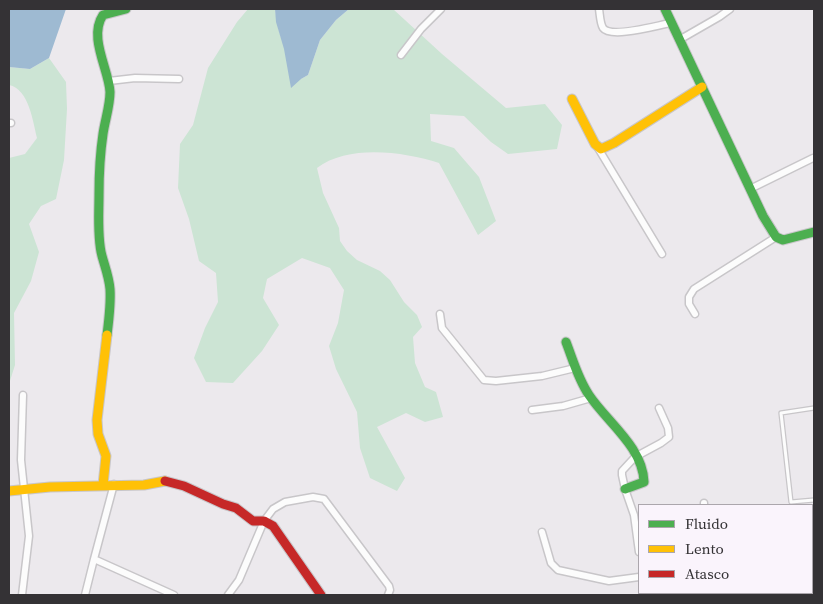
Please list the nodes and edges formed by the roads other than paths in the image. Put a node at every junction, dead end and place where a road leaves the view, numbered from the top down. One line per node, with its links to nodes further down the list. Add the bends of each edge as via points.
1 (126, 9): 10 (street, via 103,15 99,21 99,47)
2 (441, 9): 8 (street)
3 (599, 9): 6 (street, via 604,30 616,33)
4 (664, 9): 6 (street)
5 (730, 9): 7 (street)
6 (671, 23): 7 (street)
7 (679, 40): 11 (street)
8 (400, 55)
9 (179, 79): 10 (street)
10 (109, 80): 30 (street, via 99,181 100,247 110,287 97,420 106,456)
11 (702, 87): 13 (street, via 614,143); 15 (street)
12 (572, 99): 13 (street)
13 (598, 148): 18 (street)
14 (813, 158): 15 (street)
15 (750, 188): 17 (street)
16 (814, 232): 17 (street, via 783,240)
17 (776, 237): 20 (street, via 694,289 689,304)
18 (662, 254)
19 (440, 314): 22 (street, via 442,328 484,380 542,376)
20 (696, 314)
21 (566, 342): 22 (street)
22 (575, 368): 24 (street)
23 (23, 394): 31 (street)
24 (591, 398): 27 (street); 28 (street, via 618,430)
25 (659, 408): 28 (street, via 669,438)
26 (814, 408): 34 (lane, via 782,413 791,502)
27 (532, 410)
28 (635, 457): 32 (street, via 622,470); 32 (street, via 644,480)
29 (114, 484): 30 (street); 35 (street, via 144,485 166,481 236,508 253,521); 38 (street)
30 (103, 485): 31 (street)
31 (23, 489): 33 (street); 40 (street, via 29,536)
32 (626, 489): 37 (street)
33 (9, 491)
34 (814, 500)
35 (264, 521): 43 (street, via 239,580); 44 (street, via 273,526); 45 (street, via 285,502 313,497 324,499 389,586)
36 (542, 532): 39 (street, via 551,563 558,570 609,581)
37 (638, 536)
38 (94, 558): 41 (street); 42 (street)
39 (638, 577)
40 (22, 595)
41 (85, 595)
42 (174, 595)
43 (228, 595)
44 (321, 595)
45 (388, 595)

